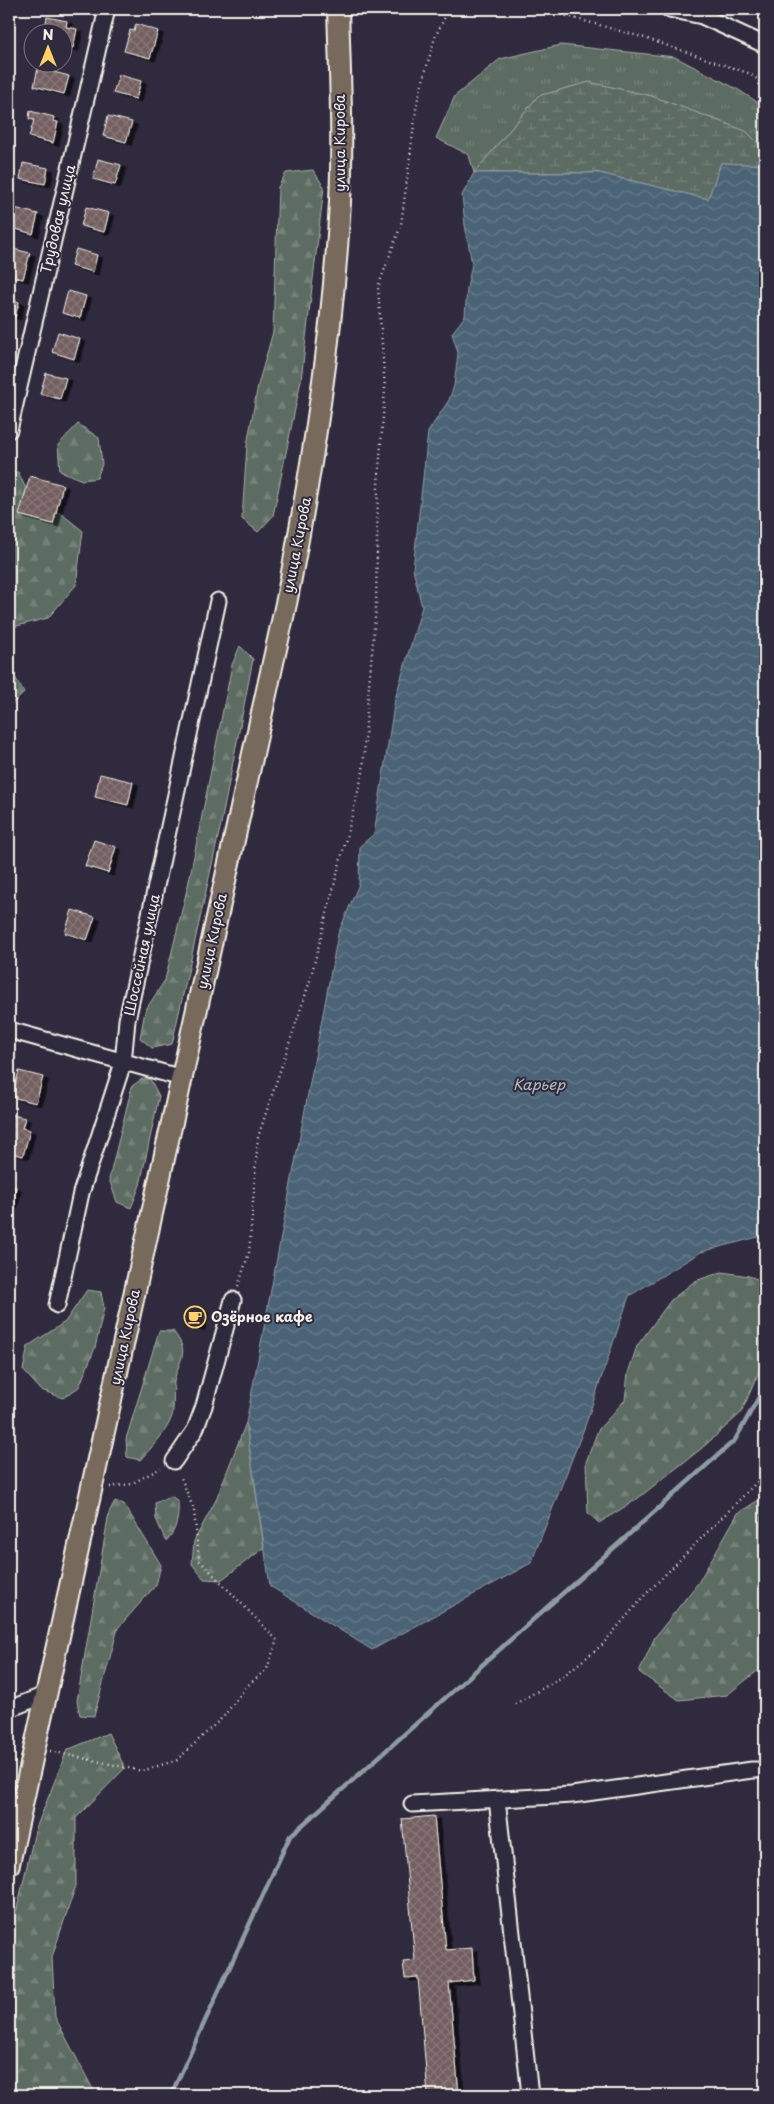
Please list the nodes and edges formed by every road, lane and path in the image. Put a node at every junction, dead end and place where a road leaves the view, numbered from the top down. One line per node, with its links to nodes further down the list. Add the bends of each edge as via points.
1 (106, 9): 10 (street, Трудовая улица)
2 (338, 9): 14 (main road, улица Кирова, via 340,202 319,414 287,599)
3 (456, 9): 6 (path)
4 (542, 9): 9 (path, via 654,41 748,73)
5 (669, 9): 7 (street)
6 (447, 11): 15 (path, via 435,37 417,102 401,225 378,287 385,389 378,484 376,608 363,772 309,984 258,1137 249,1253)
7 (703, 13): 8 (street)
8 (765, 45)
9 (765, 84)
10 (9, 430)
11 (218, 601): 13 (street, Шоссейная улица, via 127,1020)
12 (9, 1030): 13 (street)
13 (123, 1063): 14 (street); 16 (street, Шоссейная улица, via 81,1192)
14 (182, 1078): 19 (main road, улица Кирова)
15 (233, 1300): 17 (street, via 204,1406 195,1430)
16 (57, 1305)
17 (174, 1461): 19 (path, via 131,1484); 23 (path, via 194,1510 199,1560 277,1640 266,1669 246,1687 224,1716 177,1760 142,1771)
18 (765, 1474): 21 (path, via 602,1645 562,1677)
19 (92, 1490): 20 (main road, улица Кирова)
20 (47, 1694): 22 (street); 23 (main road, улица Кирова)
21 (515, 1704)
22 (9, 1709)
23 (35, 1748): 27 (main road, улица Кирова)
24 (765, 1770): 25 (street, via 572,1795)
25 (498, 1799): 26 (street); 28 (street)
26 (412, 1804)
27 (9, 1864)
28 (530, 2095)

